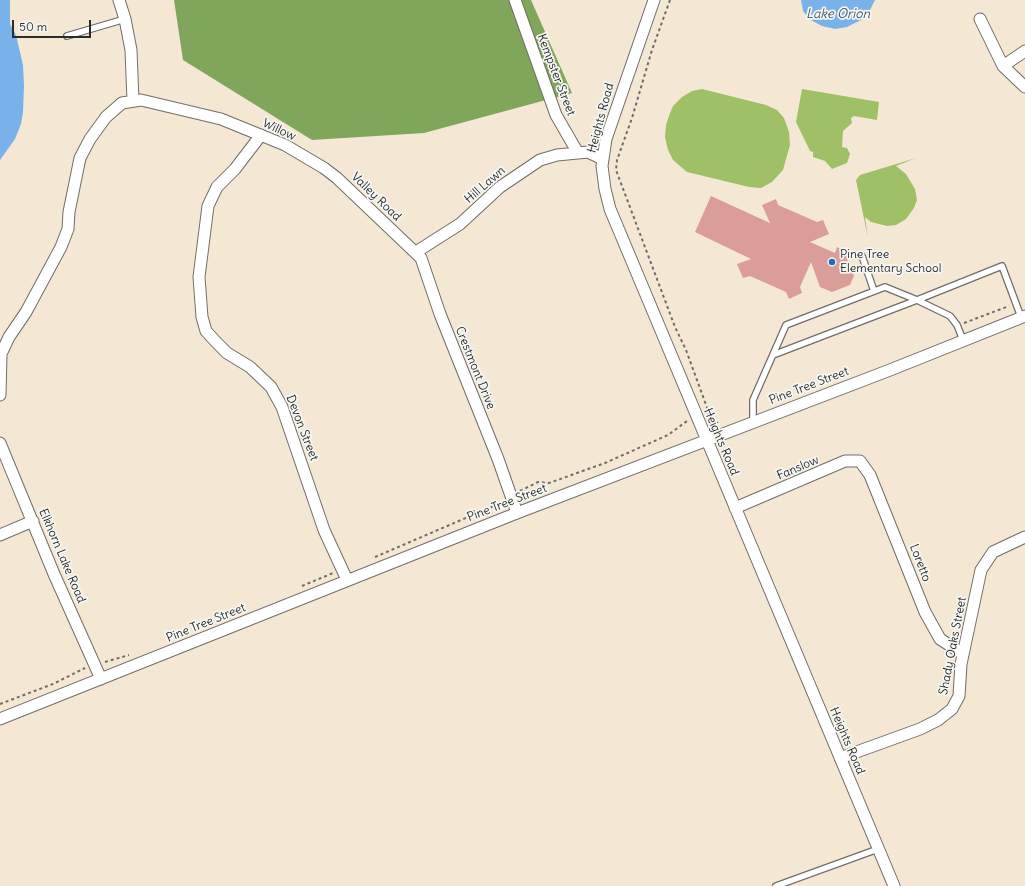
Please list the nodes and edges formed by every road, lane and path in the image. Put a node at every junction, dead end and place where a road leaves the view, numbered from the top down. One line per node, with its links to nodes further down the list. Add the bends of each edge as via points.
1 (119, 0): 5 (street)
2 (514, 0): 13 (street, Kempster Street, via 556,115)
3 (654, 0): 14 (street, Heights Road, via 606,139)
4 (670, 0): 28 (path, via 620,149 616,170 709,413)
5 (125, 19): 7 (lane); 11 (street, via 131,50)
6 (980, 19): 9 (street)
7 (67, 36)
8 (1025, 51): 9 (street)
9 (1003, 66): 10 (street)
10 (1025, 87)
11 (133, 101): 12 (street, Willow, via 141,100 210,116); 25 (street, via 122,103 106,117 80,158 74,181 68,229 61,247)
12 (261, 135): 15 (street, Willow, via 285,145); 40 (street, Devon Street, via 235,169 217,187 208,206 199,277 202,317 206,331 216,342 227,353 250,367 271,387 282,407 324,530)
13 (578, 153): 14 (street, via 588,152); 17 (street, Hill Lawn, via 546,158 525,169 500,187 460,224)
14 (604, 159): 28 (street, Heights Road, via 602,166 610,209)
15 (333, 175): 16 (street, Valley Road)
16 (400, 239): 17 (street, Crestmont Drive)
17 (416, 252): 33 (street, Crestmont Drive, via 421,258)
18 (862, 256): 19 (lane)
19 (874, 291): 20 (lane, via 885,287); 26 (lane, via 786,324)
20 (917, 300): 21 (lane, via 1002,266); 23 (lane, via 950,316); 26 (lane)
21 (1015, 304): 22 (lane); 23 (path)
22 (1023, 317): 24 (street, Pine Tree Street)
23 (957, 326): 24 (lane)
24 (963, 340): 29 (street, Pine Tree Street)
25 (0, 354): 27 (street)
26 (773, 355): 29 (lane, via 753,400)
27 (0, 395)
28 (697, 418): 30 (street, Heights Road); 33 (path, via 687,421 668,435 605,463 549,483 538,482)
29 (753, 421): 30 (street, Pine Tree Street)
30 (706, 440): 34 (street, Heights Road); 35 (street, Pine Tree Street)
31 (0, 443): 36 (street, Elkhorn Lake Road)
32 (867, 471): 34 (street, Fanslow, via 860,461 845,461); 43 (street, Loretto, via 883,503 925,612 940,639)
33 (511, 497): 35 (street, Crestmont Drive); 39 (path)
34 (735, 508): 49 (street, Heights Road)
35 (517, 513): 41 (street, Pine Tree Street)
36 (33, 521): 37 (street); 45 (street, Elkhorn Lake Road)
37 (0, 535)
38 (1025, 537): 43 (street, Shady Oaks Street, via 993,552 981,570)
39 (369, 560)
40 (343, 570): 41 (street, Devon Street); 42 (path)
41 (347, 580): 46 (street, Pine Tree Street)
42 (300, 587)
43 (963, 654): 49 (street, Shady Oaks Street, via 960,696 952,709 920,729)
44 (130, 655): 45 (path)
45 (94, 664): 46 (street, Elkhorn Lake Road); 47 (path, via 75,671 53,684)
46 (101, 679): 48 (street, Pine Tree Street)
47 (0, 704)
48 (0, 719)
49 (840, 758): 50 (street, Heights Road)
50 (878, 849): 51 (lane); 52 (street, Heights Road)
51 (776, 886)
52 (894, 886)

